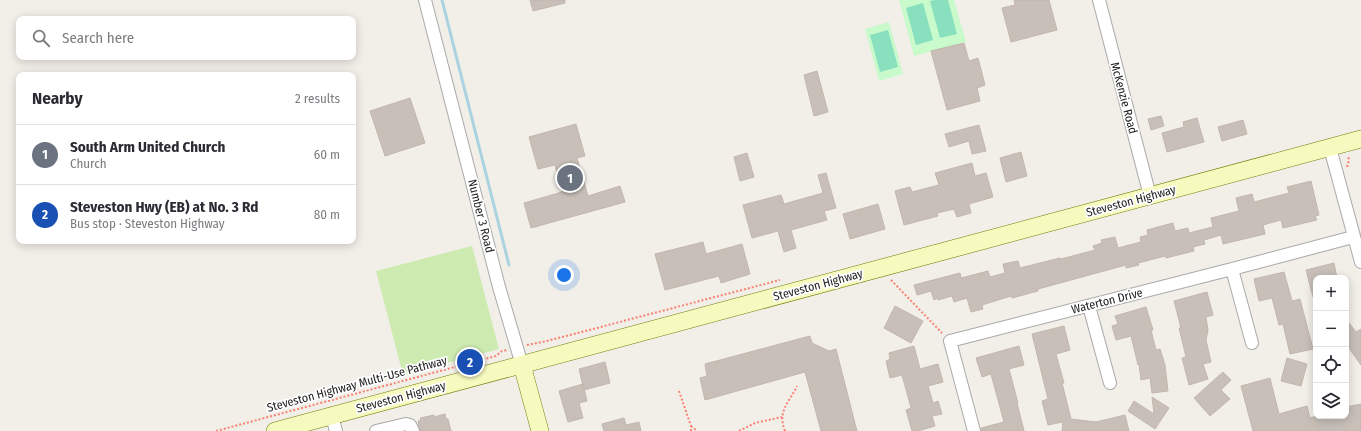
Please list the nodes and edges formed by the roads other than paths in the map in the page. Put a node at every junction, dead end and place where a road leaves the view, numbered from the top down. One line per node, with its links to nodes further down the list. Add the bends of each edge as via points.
1 (425, 0): 11 (street, Number 3 Road, via 497,280)
2 (1099, 0): 5 (street, McKenzie Road)
3 (1361, 139): 4 (main road, Steveston Highway)
4 (1330, 148): 5 (main road, Steveston Highway); 6 (street)
5 (1150, 196): 11 (main road, Steveston Highway)
6 (1353, 237): 7 (street); 8 (street, Waterton Drive)
7 (1361, 262)
8 (1232, 269): 9 (street, Waterton Drive); 10 (street)
9 (1089, 306): 12 (street); 18 (street, Waterton Drive, via 950,341)
10 (1252, 343)
11 (522, 365): 13 (main road, Steveston Highway); 17 (main road, Number 3 Road)
12 (1110, 383)
13 (334, 423): 14 (main road, Steveston Highway)
14 (275, 431)
15 (376, 431): 16 (street, via 406,424 410,424)
16 (414, 431)
17 (540, 431)
18 (974, 431)

